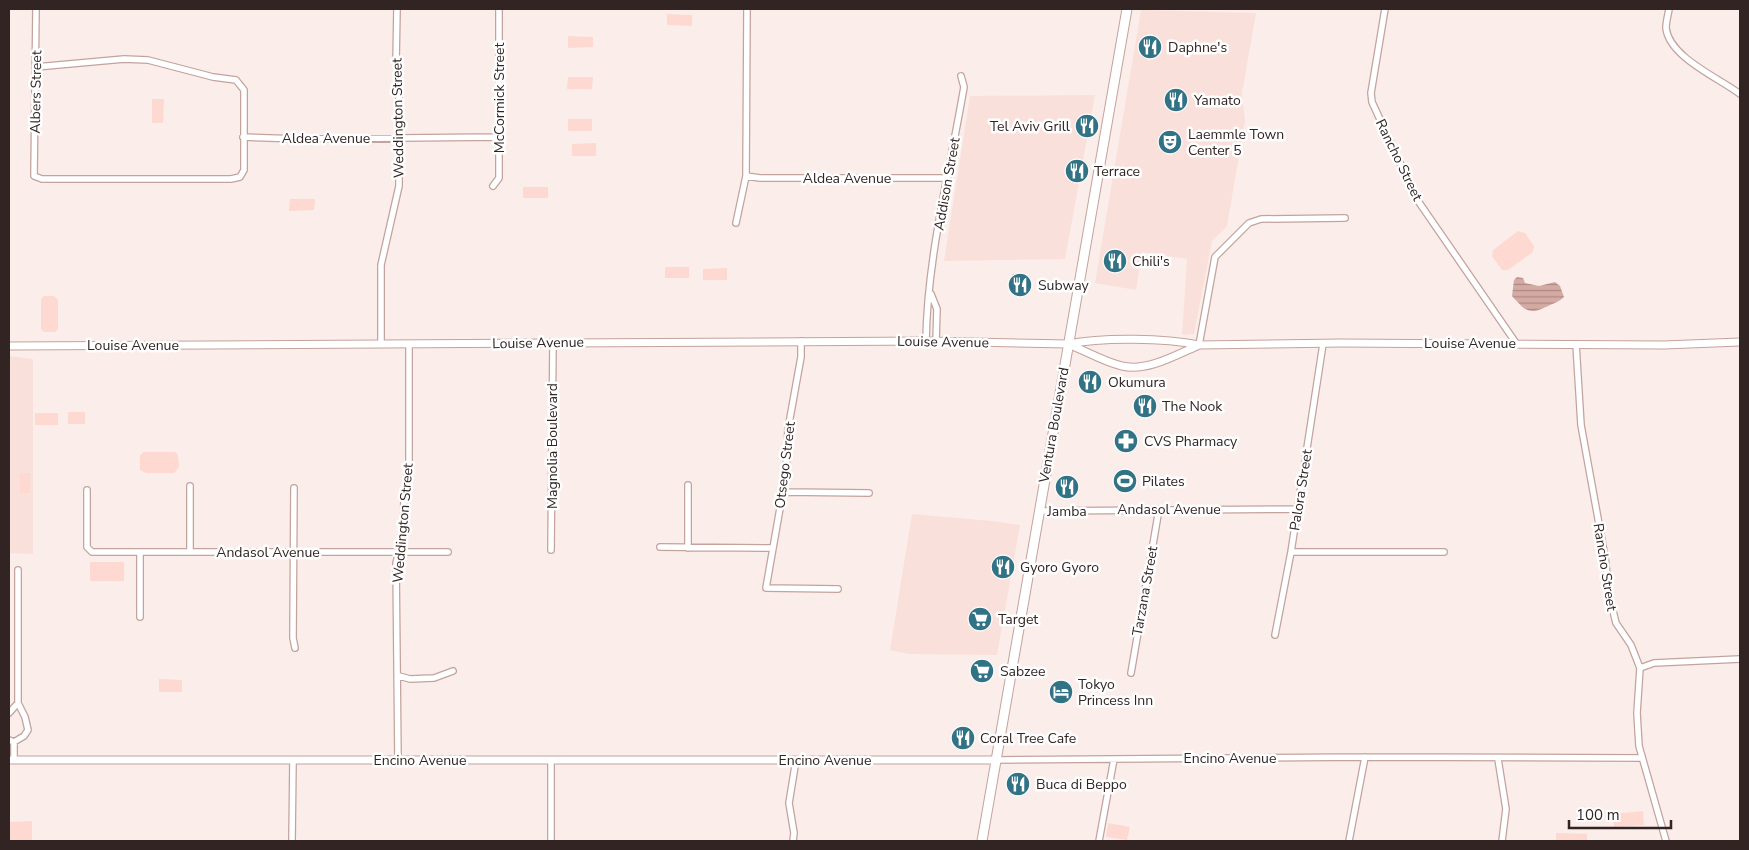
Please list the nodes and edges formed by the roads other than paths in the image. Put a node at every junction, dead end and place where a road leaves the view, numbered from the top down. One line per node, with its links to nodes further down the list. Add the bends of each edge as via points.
1 (36, 9): 8 (street, Albers Street)
2 (396, 9): 13 (street, Weddington Street)
3 (499, 9): 11 (street, McCormick Street)
4 (747, 9): 14 (street)
5 (1127, 9): 27 (main road, Ventura Boulevard)
6 (1385, 9): 25 (street, Rancho Street, via 1372,102 1416,198)
7 (1669, 9): 10 (street, via 1666,29 1687,61 1702,67)
8 (36, 67): 12 (street, via 148,60 213,77 231,78 242,85 245,97); 12 (street, Albers Street, via 34,176 42,179 231,179 240,176 244,170)
9 (960, 76): 15 (street, Addison Street, via 964,87)
10 (1740, 94)
11 (499, 137): 13 (street, Aldea Avenue); 16 (street, McCormick Street, via 499,178)
12 (243, 138): 13 (street, Aldea Avenue)
13 (399, 138): 26 (street, Weddington Street, via 398,199 381,265)
14 (746, 176): 15 (street, Aldea Avenue); 18 (street)
15 (948, 178): 19 (street, Addison Street, via 933,263)
16 (493, 186)
17 (1344, 218): 31 (street, via 1254,220 1215,257)
18 (736, 223)
19 (931, 294): 20 (street, Addison Street, via 926,308); 21 (street, Addison Street, via 937,309)
20 (926, 341): 21 (street, Louise Avenue); 22 (street, Louise Avenue)
21 (936, 341): 27 (street, Louise Avenue)
22 (801, 342): 24 (street, Louise Avenue); 37 (street, Otsego Street, via 788,429)
23 (1740, 342): 29 (street, Louise Avenue)
24 (553, 343): 30 (street, Louise Avenue); 45 (street, Magnolia Boulevard)
25 (1516, 343): 28 (street, Louise Avenue); 29 (street, Louise Avenue)
26 (381, 344): 30 (street, Louise Avenue); 32 (street, Louise Avenue)
27 (1068, 344): 31 (street, Louise Avenue, via 1139,340); 31 (street, Louise Avenue, via 1131,368 1152,365); 41 (main road, Ventura Boulevard)
28 (1322, 344): 31 (street, Louise Avenue); 40 (street, Palora Street)
29 (1576, 344): 59 (street, Rancho Street, via 1580,425 1612,613)
30 (409, 345): 48 (street, Weddington Street, via 409,462 403,537)
31 (1199, 345)
32 (9, 346)
33 (688, 485): 43 (street)
34 (190, 486): 46 (street)
35 (294, 488): 47 (street)
36 (87, 490): 52 (street, Andasol Avenue, via 89,551)
37 (783, 492): 38 (street); 44 (street, Otsego Street)
38 (869, 493)
39 (1159, 509): 40 (street, Andasol Avenue); 41 (street, Andasol Avenue); 61 (street, Tarzana Street)
40 (1298, 509): 50 (street, Palora Street)
41 (1039, 510): 77 (main road, Ventura Boulevard)
42 (660, 547): 43 (street)
43 (688, 548): 44 (street)
44 (772, 548): 54 (street, Otsego Street, via 766,588)
45 (551, 550)
46 (190, 552): 47 (street, Andasol Avenue); 52 (street, Andasol Avenue)
47 (294, 552): 48 (street, Andasol Avenue); 57 (street)
48 (398, 552): 49 (street, Andasol Avenue); 62 (street, Weddington Street)
49 (448, 552)
50 (1292, 552): 51 (street); 56 (street, Palora Street)
51 (1444, 552)
52 (140, 553): 55 (street)
53 (18, 570): 65 (street)
54 (838, 589)
55 (140, 617)
56 (1276, 635)
57 (295, 648)
58 (1740, 658): 59 (street, via 1654,663)
59 (1640, 668): 69 (street, Rancho Street, via 1637,713)
60 (453, 671): 63 (street, via 434,678)
61 (1131, 673)
62 (399, 676): 63 (street); 64 (street, Weddington Street)
63 (410, 679): 64 (street)
64 (399, 683): 74 (street, Weddington Street)
65 (18, 703): 66 (street); 67 (street, via 28,730 24,736)
66 (9, 713)
67 (11, 741): 72 (street)
68 (1365, 757): 70 (street, Encino Avenue); 71 (street, Encino Avenue); 83 (street)
69 (1640, 758): 71 (street, Encino Avenue); 85 (street, Rancho Street)
70 (1114, 759): 77 (street, Encino Avenue); 82 (street)
71 (1498, 759): 84 (street, via 1506,808)
72 (11, 760): 73 (street, Encino Avenue)
73 (293, 760): 74 (street, Encino Avenue); 78 (street)
74 (398, 760): 75 (street, Encino Avenue)
75 (552, 760): 76 (street, Encino Avenue); 79 (street)
76 (796, 760): 77 (street, Encino Avenue); 80 (street, via 789,803)
77 (996, 760): 81 (main road, Ventura Boulevard)
78 (292, 841)
79 (551, 841)
80 (793, 841)
81 (982, 841)
82 (1099, 841)
83 (1349, 841)
84 (1502, 841)
85 (1666, 841)

